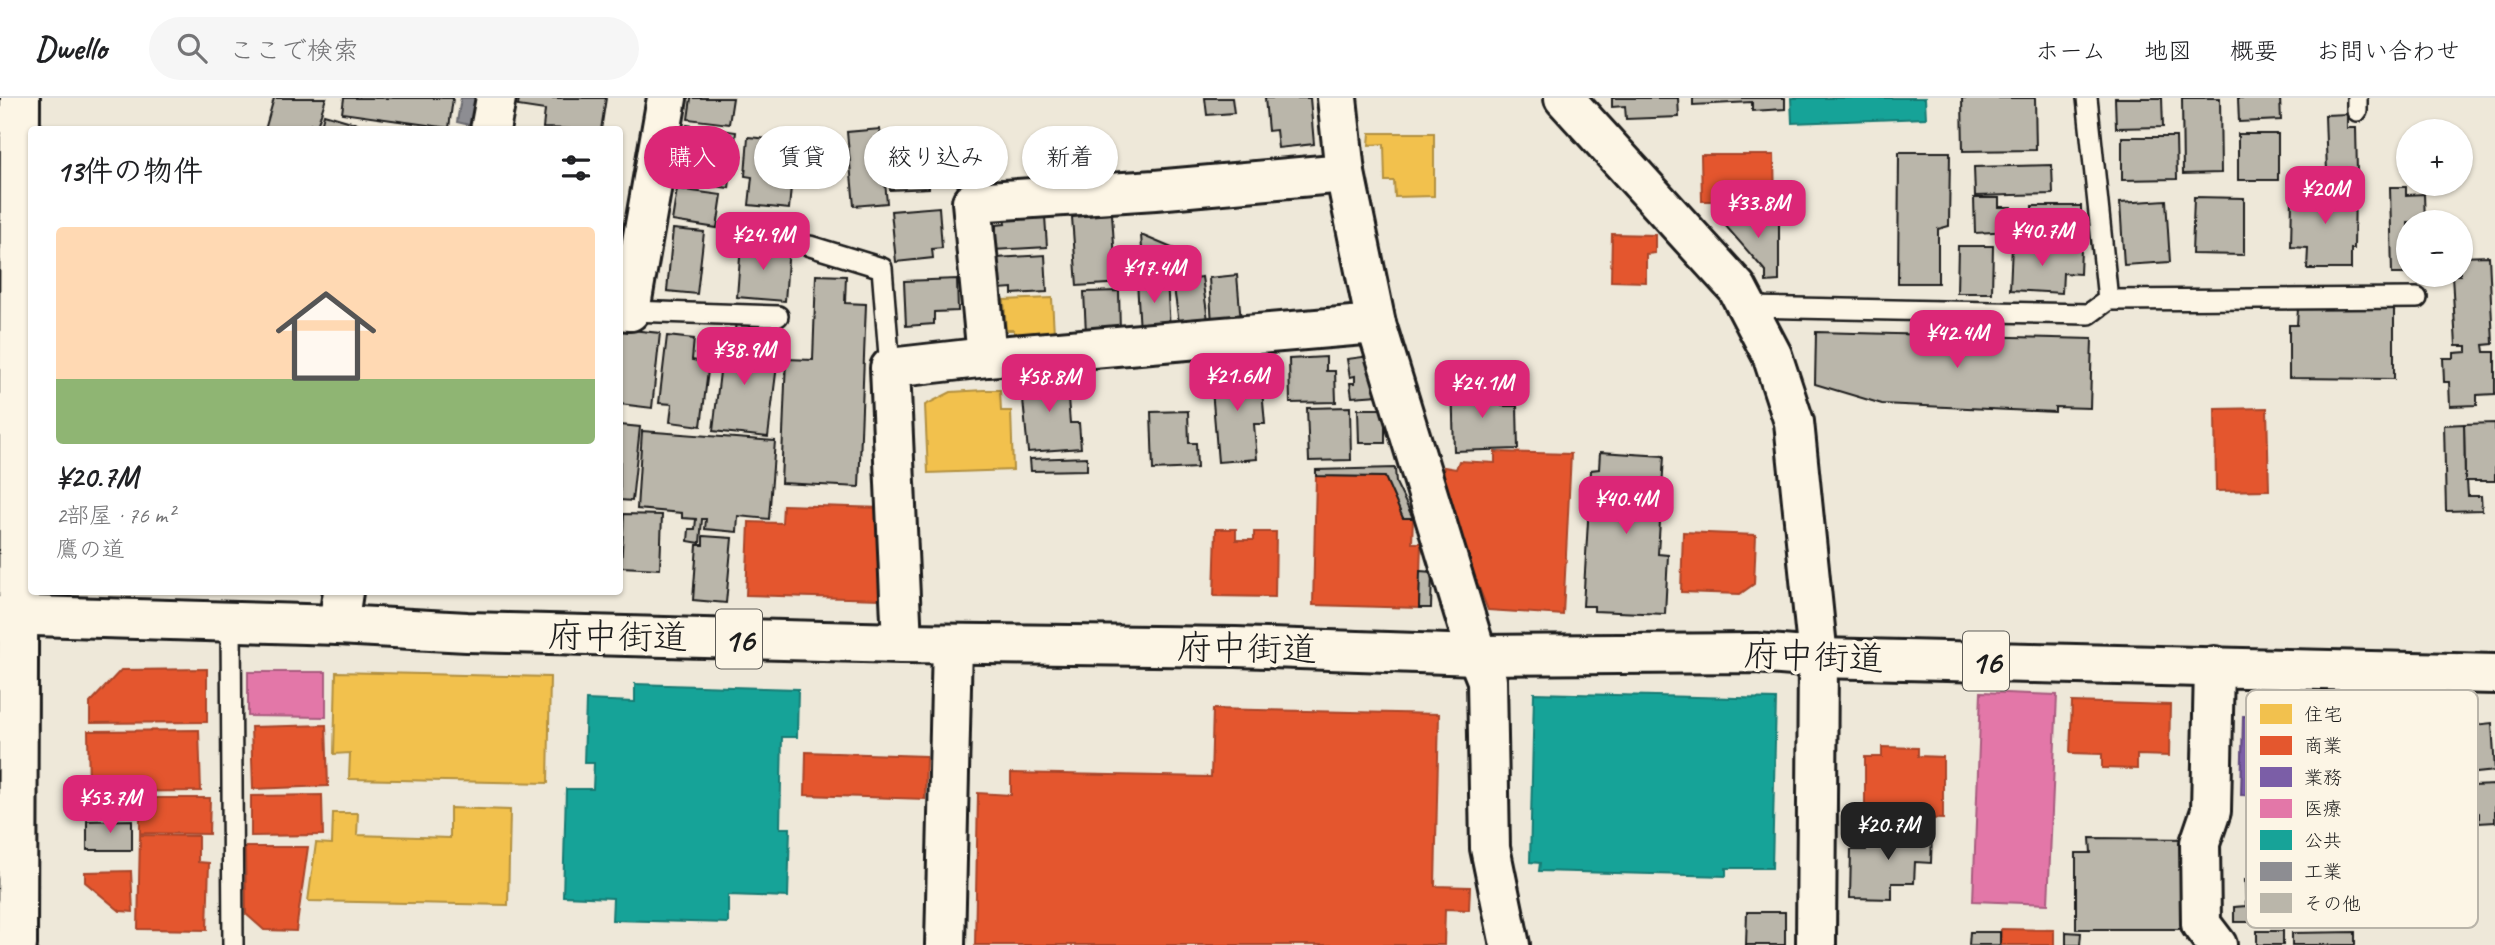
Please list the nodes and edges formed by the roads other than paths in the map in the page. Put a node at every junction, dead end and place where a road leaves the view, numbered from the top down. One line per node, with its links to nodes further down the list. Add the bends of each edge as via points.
1 (20, 98): 9 (street)
2 (496, 98): 7 (street)
3 (667, 98): 14 (street)
4 (1337, 98): 8 (street)
5 (1564, 98): 13 (street, via 1737,288)
6 (2087, 98): 12 (lane)
7 (491, 126)
8 (1345, 173): 16 (street); 17 (street, via 972,202)
9 (10, 193): 20 (street)
10 (810, 246): 18 (lane, via 882,268)
11 (2417, 298): 12 (lane)
12 (2108, 300): 13 (lane, via 2089,314)
13 (1746, 307): 25 (street, via 1772,355 1794,422)
14 (625, 311): 15 (lane)
15 (778, 316)
16 (1376, 324): 17 (street); 24 (street)
17 (987, 357): 18 (street)
18 (890, 368): 22 (street)
19 (340, 608): 21 (street, 府中街道 / 16); 22 (street, 府中街道 / 16, via 467,632)
20 (9, 615): 21 (street, 府中街道 / 16); 28 (street)
21 (231, 622): 29 (lane)
22 (902, 643): 23 (street, 府中街道 / 16)
23 (952, 644): 24 (street, 府中街道 / 16); 30 (street)
24 (1477, 655): 25 (street, 府中街道 / 16, via 1756,653); 31 (street, via 1487,680 1489,848)
25 (1818, 657): 26 (street, 府中街道 / 16); 32 (street)
26 (2214, 666): 27 (street, 府中街道 / 16); 33 (street, via 2211,811 2200,843 2201,924)
27 (2495, 674)
28 (17, 945)
29 (233, 945)
30 (945, 945)
31 (1510, 945)
32 (1816, 945)
33 (2217, 945)

